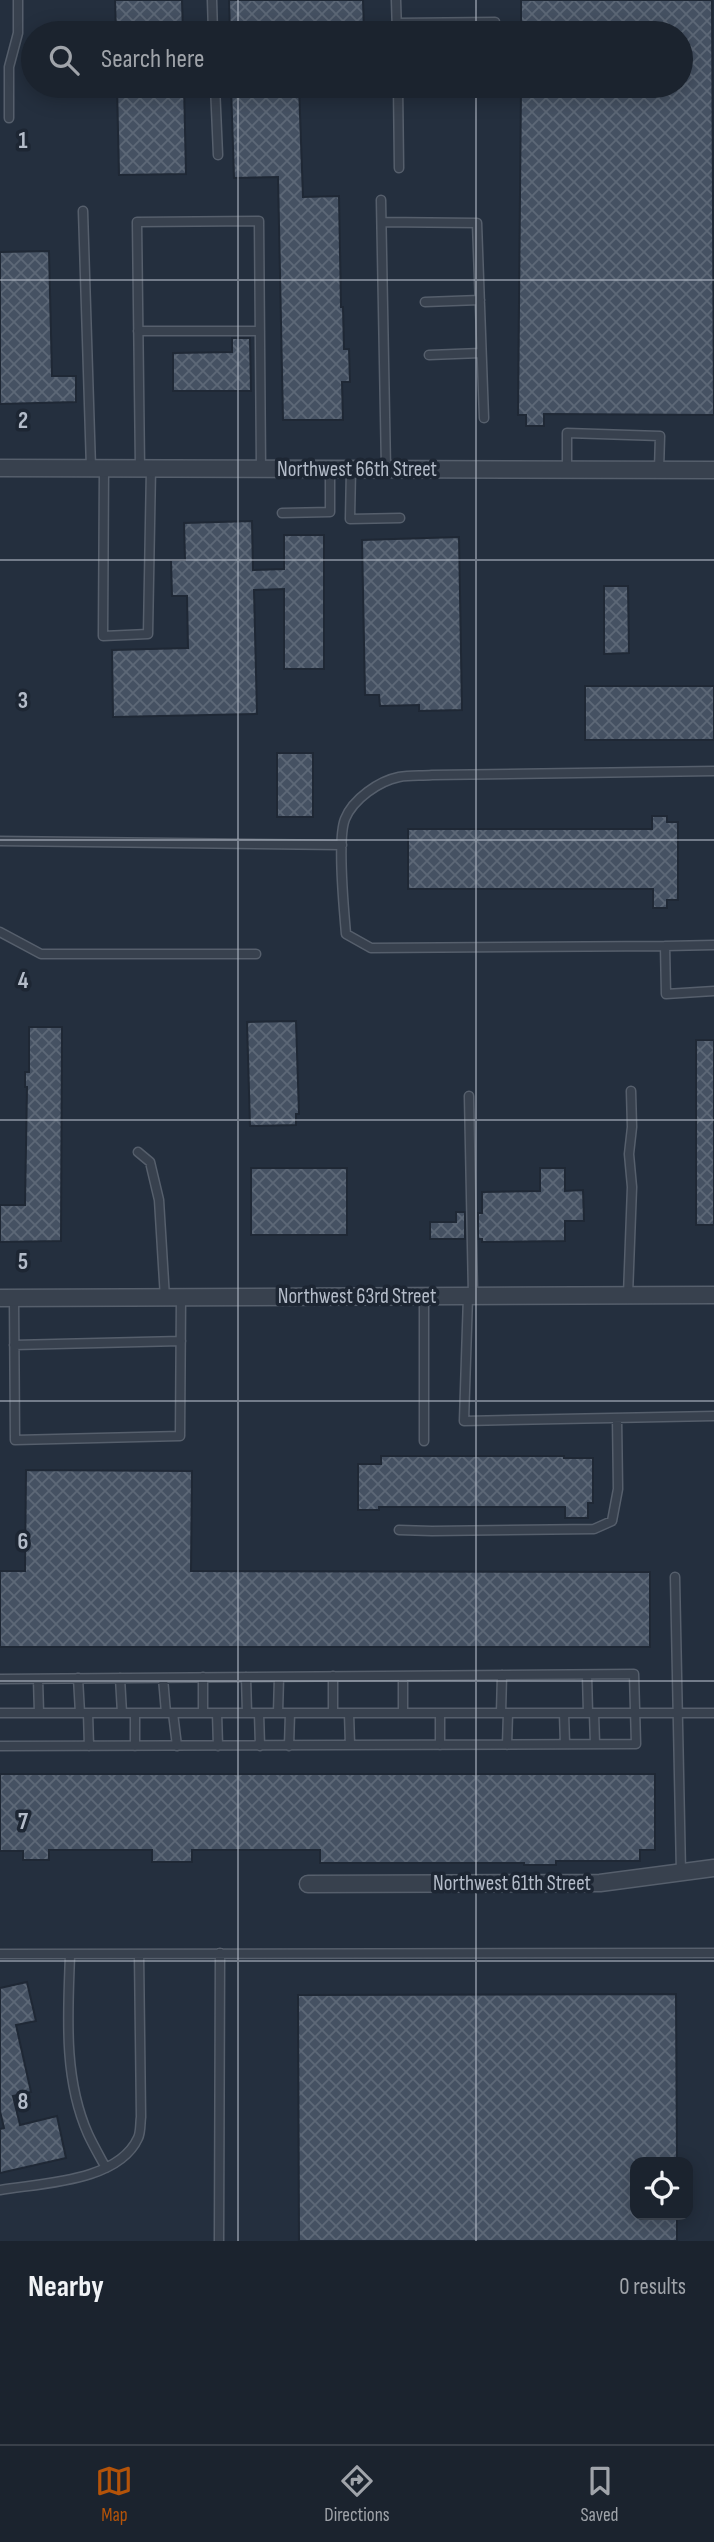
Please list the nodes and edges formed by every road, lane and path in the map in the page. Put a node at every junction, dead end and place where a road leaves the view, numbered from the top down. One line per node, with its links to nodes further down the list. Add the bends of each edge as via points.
1 (18, 0): 8 (lane, via 18,33 9,67)
2 (212, 0): 4 (lane)
3 (396, 0): 5 (lane)
4 (213, 21)
5 (397, 21)
6 (216, 98): 9 (lane)
7 (398, 98): 10 (lane)
8 (9, 118)
9 (218, 155)
10 (399, 169)
11 (381, 200): 13 (lane)
12 (83, 211): 22 (lane)
13 (382, 222): 14 (lane, via 477,223); 27 (lane)
14 (480, 300): 15 (lane); 18 (lane)
15 (425, 302)
16 (138, 331): 17 (lane); 17 (lane, via 137,222 259,221); 23 (lane)
17 (260, 331): 24 (lane)
18 (481, 353): 19 (lane); 20 (lane)
19 (429, 355)
20 (484, 418)
21 (0, 468): 22 (street, Northwest 66th Street)
22 (97, 468): 23 (street, Northwest 66th Street); 23 (lane, via 103,636 148,634)
23 (145, 468): 24 (street, Northwest 66th Street)
24 (261, 469): 25 (street, Northwest 66th Street)
25 (330, 469): 26 (street, Northwest 66th Street); 31 (lane, via 330,512)
26 (351, 469): 27 (street, Northwest 66th Street); 32 (lane, via 350,519)
27 (386, 469): 28 (street, Northwest 66th Street)
28 (567, 470): 29 (street, Northwest 66th Street); 29 (lane, via 568,433 660,436)
29 (659, 470): 30 (street, Northwest 66th Street)
30 (714, 470)
31 (282, 513)
32 (400, 518)
33 (714, 771): 35 (lane, via 398,778 357,800 344,820)
34 (0, 841): 35 (lane)
35 (342, 845): 38 (lane, via 346,934 371,948)
36 (0, 932): 39 (lane, via 41,954)
37 (714, 945): 38 (lane)
38 (665, 946): 40 (lane, via 666,994)
39 (256, 954)
40 (714, 991)
41 (631, 1091): 45 (lane)
42 (469, 1096): 44 (lane)
43 (138, 1152): 48 (lane, via 150,1162)
44 (470, 1295): 45 (street, Northwest 63rd Street); 47 (street, Northwest 63rd Street); 53 (lane, via 464,1421)
45 (628, 1295): 46 (street, Northwest 63rd Street)
46 (714, 1295)
47 (424, 1296): 48 (street, Northwest 63rd Street); 54 (lane)
48 (173, 1297): 49 (street, Northwest 63rd Street); 50 (lane)
49 (7, 1298): 51 (lane)
50 (181, 1341): 51 (lane); 51 (lane, via 180,1436 15,1440)
51 (14, 1346)
52 (714, 1416): 53 (lane)
53 (617, 1418): 55 (lane, via 618,1489 612,1521 605,1526)
54 (424, 1441)
55 (399, 1530)
56 (675, 1577): 89 (lane)
57 (502, 1675): 58 (lane); 60 (lane); 85 (lane)
58 (587, 1675): 87 (lane); 88 (lane, via 635,1674)
59 (333, 1676): 60 (lane); 63 (lane); 81 (lane)
60 (403, 1676): 83 (lane)
61 (203, 1677): 62 (lane); 66 (lane); 75 (lane)
62 (246, 1677): 63 (lane); 77 (lane)
63 (279, 1677): 79 (lane)
64 (78, 1678): 65 (lane); 68 (lane); 71 (lane)
65 (120, 1678): 66 (lane); 72 (lane)
66 (163, 1678): 74 (lane)
67 (0, 1679): 68 (lane)
68 (38, 1679): 70 (lane)
69 (0, 1713): 70 (lane)
70 (39, 1713): 71 (lane)
71 (84, 1713): 72 (lane); 97 (lane)
72 (122, 1713): 73 (lane)
73 (135, 1713): 74 (lane); 98 (lane)
74 (170, 1713): 75 (lane); 99 (lane)
75 (203, 1713): 76 (lane)
76 (217, 1713): 77 (lane); 100 (lane)
77 (247, 1713): 78 (lane)
78 (259, 1713): 79 (lane); 101 (lane)
79 (278, 1713): 80 (lane)
80 (289, 1713): 81 (lane); 102 (lane)
81 (333, 1713): 82 (lane)
82 (349, 1713): 83 (lane); 93 (lane)
83 (403, 1713): 84 (lane)
84 (440, 1713): 85 (lane); 94 (lane)
85 (505, 1713): 86 (lane); 95 (lane)
86 (564, 1713): 87 (lane); 91 (lane)
87 (591, 1713): 88 (lane); 92 (lane)
88 (636, 1713): 89 (lane); 92 (lane, via 636,1744)
89 (676, 1713): 90 (lane); 104 (lane)
90 (714, 1713)
91 (565, 1744): 92 (lane); 95 (lane)
92 (594, 1744)
93 (350, 1745): 94 (lane); 102 (lane)
94 (440, 1745): 95 (lane)
95 (507, 1745)
96 (0, 1746): 97 (lane)
97 (89, 1746): 98 (lane)
98 (135, 1746): 99 (lane)
99 (177, 1746): 100 (lane)
100 (218, 1746): 101 (lane)
101 (260, 1746): 102 (lane)
102 (289, 1746)
103 (714, 1868): 104 (street, Northwest 61th Street)
104 (681, 1873): 105 (street, Northwest 61th Street, via 600,1883)
105 (308, 1884)
106 (220, 1953): 107 (lane); 109 (lane); 113 (lane)
107 (714, 1953)
108 (0, 1954): 110 (lane)
109 (139, 1954): 110 (lane); 111 (lane, via 138,2137)
110 (70, 1955): 111 (lane, via 71,2074 87,2132)
111 (106, 2168): 112 (lane, via 80,2177)
112 (0, 2190)
113 (219, 2241)

